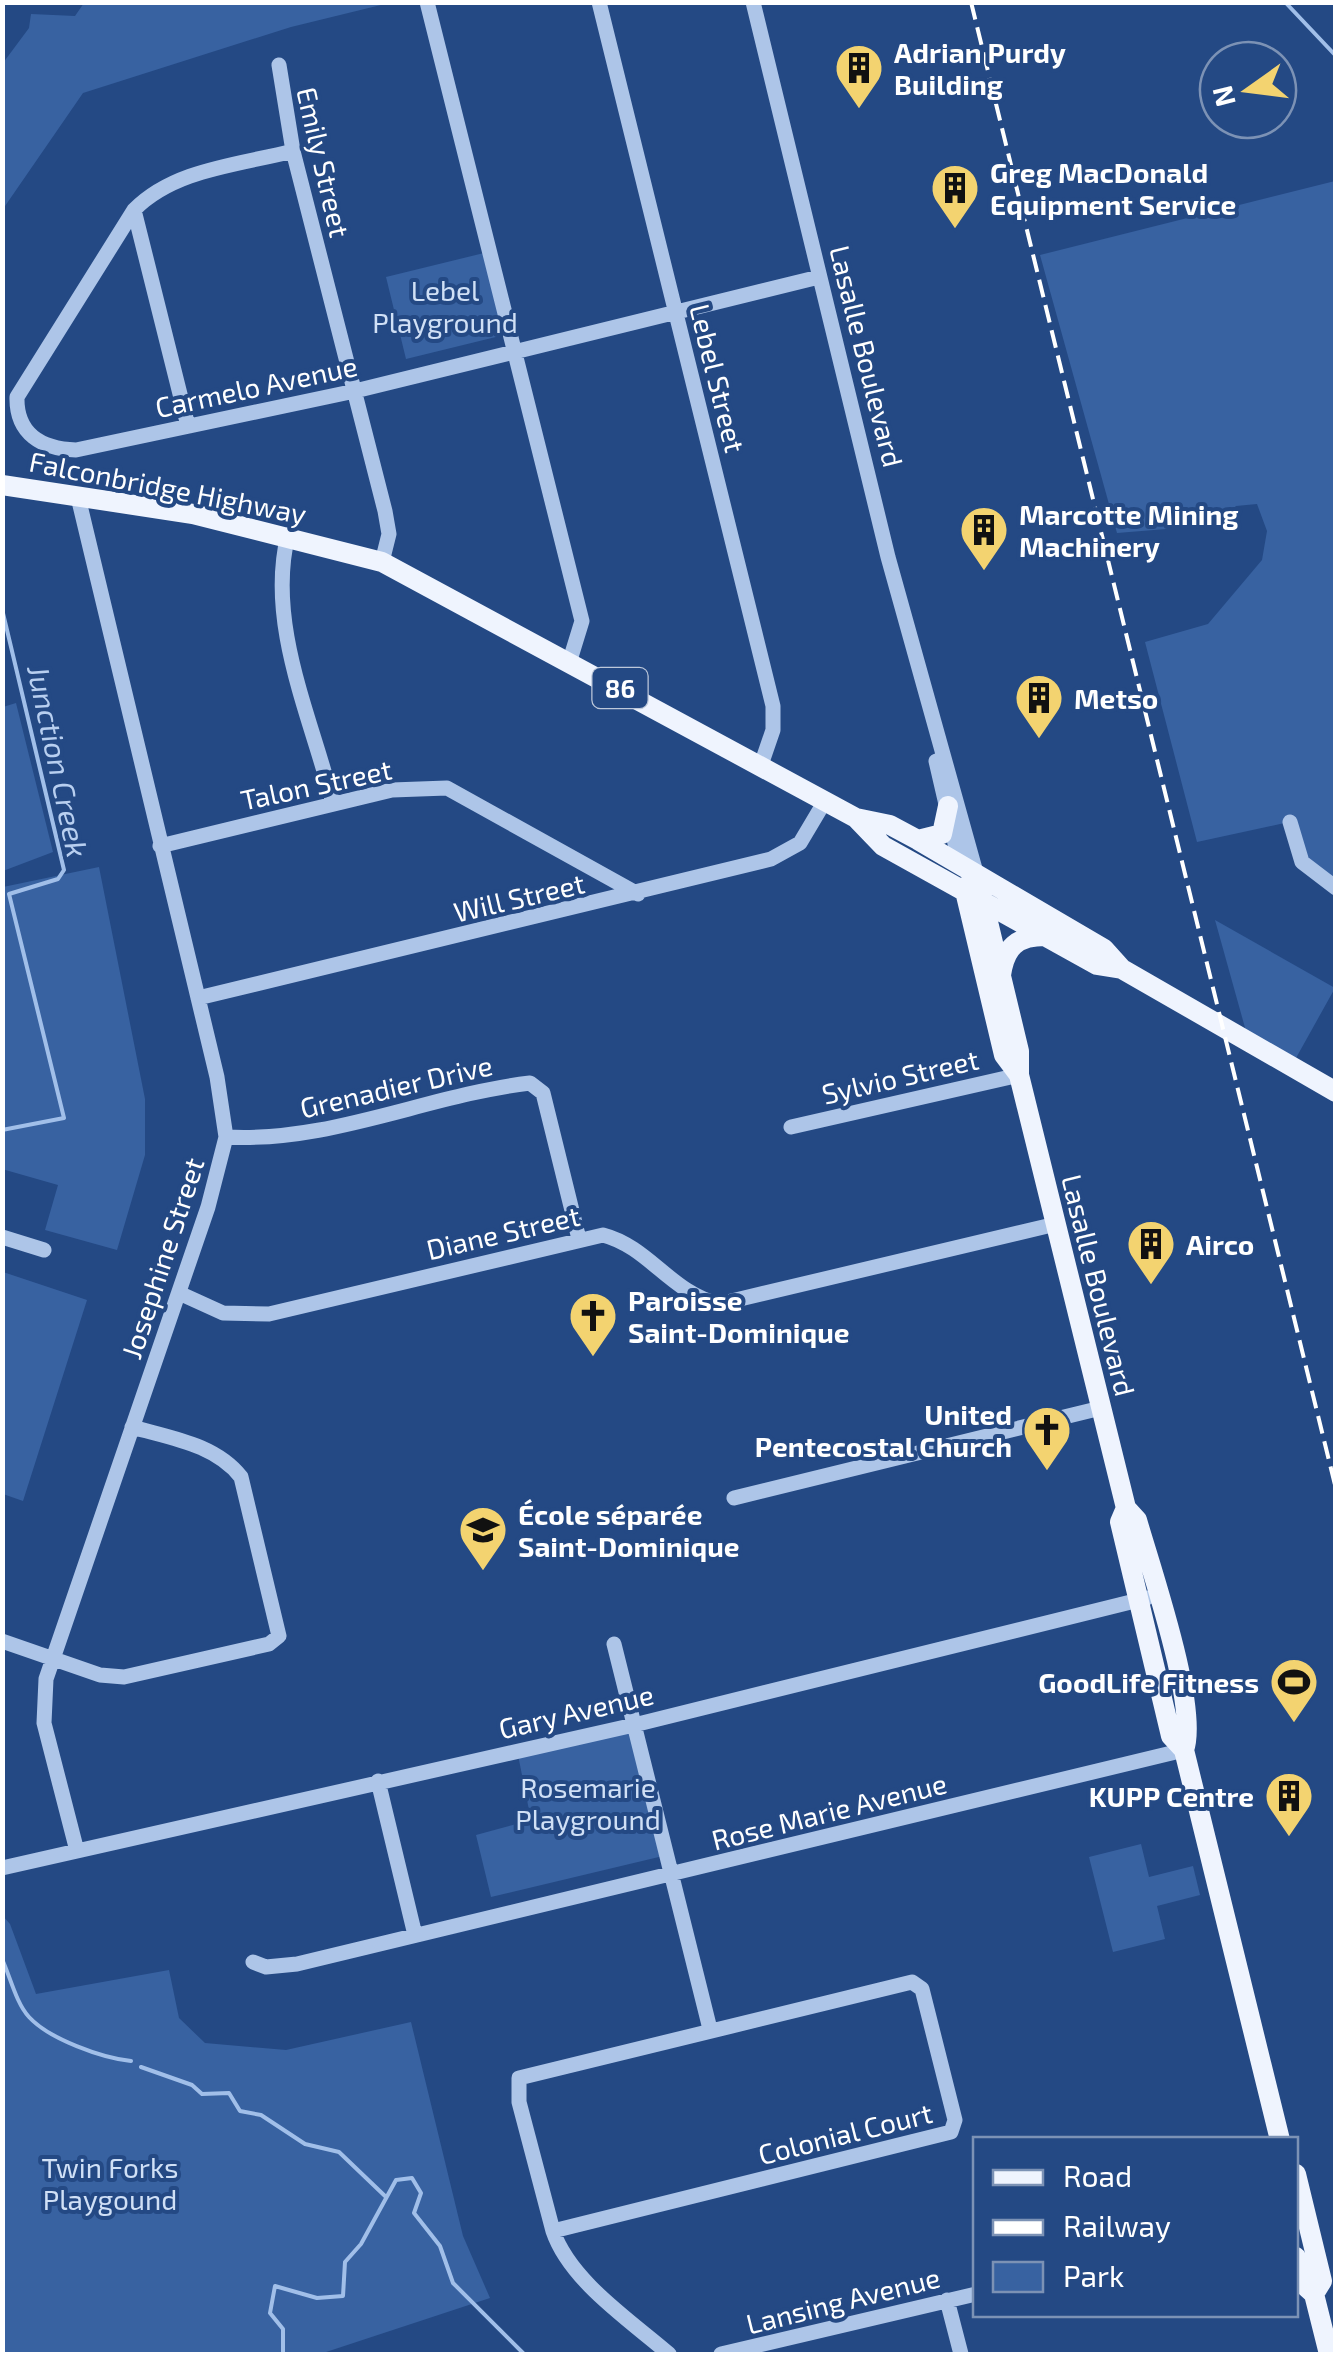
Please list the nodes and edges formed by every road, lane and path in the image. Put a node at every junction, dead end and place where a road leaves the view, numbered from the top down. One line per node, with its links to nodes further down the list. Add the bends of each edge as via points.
1 (428, 2): 9 (street)
2 (599, 2): 8 (street, Lebel Street)
3 (753, 2): 7 (street, Lasalle Boulevard)
4 (278, 65): 5 (street, Emily Street)
5 (292, 151): 6 (street, via 176,180); 10 (street, Emily Street)
6 (134, 210): 11 (street); 11 (street, Carmelo Avenue, via 17,397 22,424 52,449 76,450)
7 (819, 277): 8 (street, Carmelo Avenue); 17 (street, Lasalle Boulevard)
8 (676, 312): 9 (street, Carmelo Avenue); 18 (street, Lebel Street, via 772,706 773,730)
9 (516, 351): 10 (street, Carmelo Avenue); 16 (street, via 582,621)
10 (355, 390): 11 (street, Carmelo Avenue); 15 (street, Emily Street, via 389,534)
11 (188, 426)
12 (2, 485): 13 (main road, Falconbridge Highway / 86)
13 (78, 497): 14 (main road, Falconbridge Highway / 86); 25 (street, Josephine Street)
14 (288, 535): 15 (main road, Falconbridge Highway / 86); 20 (street, via 280,606)
15 (382, 562): 16 (main road, Falconbridge Highway / 86)
16 (570, 660): 18 (main road, Falconbridge Highway / 86)
17 (931, 722): 21 (street, Lasalle Boulevard); 26 (street, Lasalle Boulevard, via 956,790)
18 (760, 764): 19 (main road, Falconbridge Highway / 86)
19 (825, 802): 22 (main road, Falconbridge Highway / 86); 28 (street, Will Street, via 792,850)
20 (334, 803): 25 (street, Talon Street); 28 (street, Talon Street, via 392,790 447,788)
21 (948, 806): 24 (main road, via 946,829); 26 (street, Lasalle Boulevard)
22 (856, 818): 24 (main road, Falconbridge Highway / 86); 26 (main road, Falconbridge Highway / 86, via 883,846)
23 (1290, 822): 27 (street, via 1302,862)
24 (918, 840): 26 (main road, Falconbridge Highway / 86)
25 (160, 846): 32 (street, Josephine Street)
26 (971, 884): 29 (main road, Falconbridge Highway / 86); 30 (main road, Falconbridge Highway / 86, via 1104,949); 31 (main road, Lasalle Boulevard); 33 (main road, Lasalle Boulevard, via 1004,1055)
27 (1336, 888)
28 (638, 894): 32 (street, Will Street)
29 (1045, 936): 30 (main road, Falconbridge Highway / 86, via 1097,965); 31 (main road, via 1016,942)
30 (1122, 969): 34 (main road, Falconbridge Highway / 86)
31 (1000, 977): 33 (main road, Lasalle Boulevard)
32 (198, 998): 36 (street, Josephine Street)
33 (1019, 1075): 35 (street, Sylvio Street); 37 (main road, Lasalle Boulevard)
34 (1336, 1092)
35 (791, 1127)
36 (226, 1137): 39 (street, Grenadier Drive, via 304,1134 530,1083 542,1093); 41 (street, Josephine Street)
37 (1056, 1224): 39 (street, Diane Street, via 719,1304 676,1285 622,1240); 42 (main road, Lasalle Boulevard)
38 (2, 1237): 40 (street)
39 (579, 1239): 41 (street, Diane Street, via 269,1314 223,1312)
40 (44, 1250)
41 (179, 1292): 43 (street, Josephine Street)
42 (1101, 1408): 44 (street); 45 (main road, Lasalle Boulevard, via 1126,1508 1120,1522)
43 (132, 1427): 48 (street, Josephine Street); 48 (street, via 212,1451 241,1476 279,1636 270,1644 124,1677)
44 (734, 1498)
45 (1148, 1597): 49 (street, Gary Avenue); 50 (main road, Lasalle Boulevard, via 1191,1731)
46 (2, 1640): 48 (street)
47 (614, 1644): 49 (street)
48 (52, 1658): 52 (street, Josephine Street, via 44,1723)
49 (634, 1725): 51 (street, Gary Avenue); 54 (street)
50 (1184, 1750): 54 (street, Rose Marie Avenue); 58 (main road, Lasalle Boulevard)
51 (378, 1781): 52 (street, Gary Avenue); 55 (street)
52 (77, 1851): 53 (street, Gary Avenue)
53 (2, 1868)
54 (672, 1875): 55 (street, Rose Marie Avenue); 57 (street)
55 (415, 1935): 56 (street, Rose Marie Avenue, via 296,1964 266,1968)
56 (252, 1962)
57 (710, 2028): 61 (street, Colonial Court, via 519,2078 519,2102); 61 (street, Colonial Court, via 912,1982 922,1989 954,2120 951,2132)
58 (1278, 2137)
59 (1298, 2192): 60 (main road)
60 (1301, 2220): 63 (main road, via 1322,2281)
61 (552, 2231): 66 (street, via 601,2294)
62 (1298, 2265): 63 (main road)
63 (1314, 2294): 69 (main road)
64 (973, 2295): 65 (street, Lansing Avenue)
65 (947, 2300): 67 (street, Lansing Avenue); 68 (street)
66 (669, 2354)
67 (722, 2354)
68 (961, 2354)
69 (1329, 2354)

